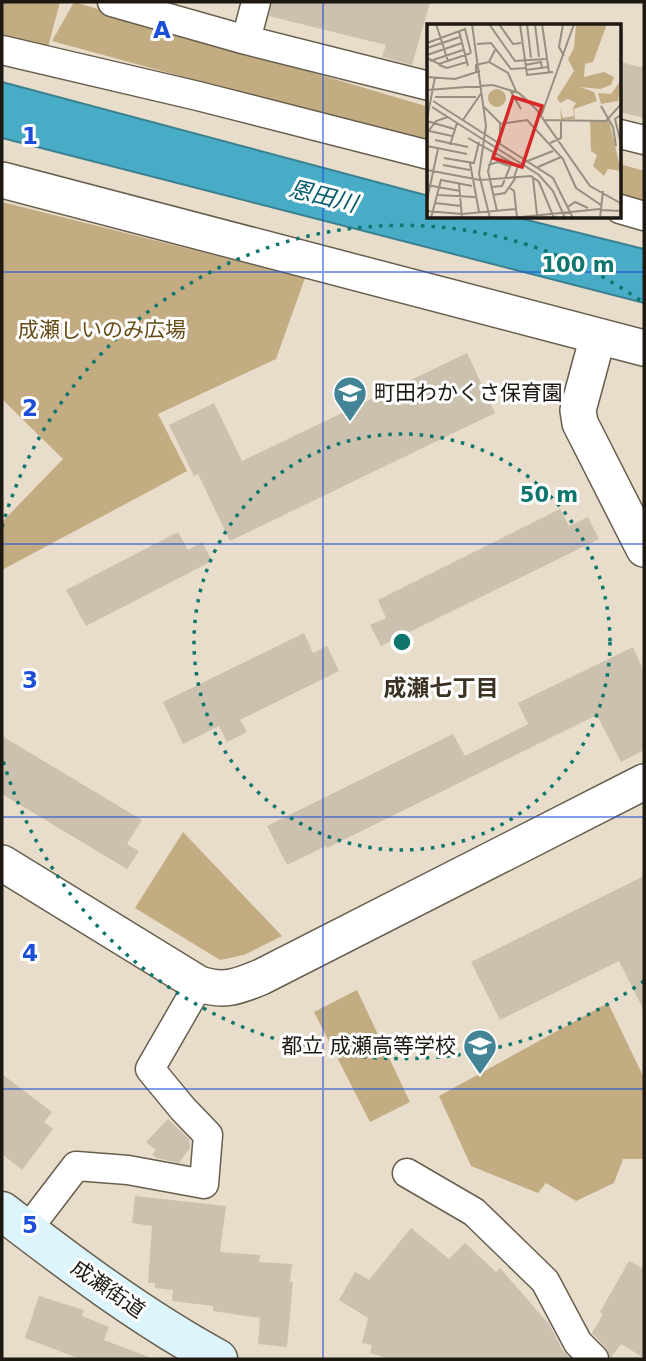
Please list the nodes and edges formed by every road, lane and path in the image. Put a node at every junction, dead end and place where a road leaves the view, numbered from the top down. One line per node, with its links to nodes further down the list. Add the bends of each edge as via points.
1 (112, 2): 3 (street)
2 (256, 2): 3 (street)
3 (246, 40): 5 (street)
4 (7, 59): 8 (street, via 198,96)
5 (427, 85)
6 (622, 134): 7 (street)
7 (644, 140)
8 (427, 154)
9 (2, 180): 12 (street)
10 (622, 210): 11 (street)
11 (644, 216)
12 (598, 336): 13 (street); 14 (street, via 578,410 580,423)
13 (644, 348)
14 (644, 549)
15 (644, 782): 17 (street, via 261,977 216,989)
16 (2, 863): 17 (street)
17 (199, 984): 19 (street, via 150,1069 208,1135 204,1184 76,1166)
18 (407, 1173): 21 (street, via 474,1212 545,1281 578,1343)
19 (14, 1221): 20 (main road, 成瀬街道, via 139,1311)
20 (218, 1359)
21 (594, 1359)

